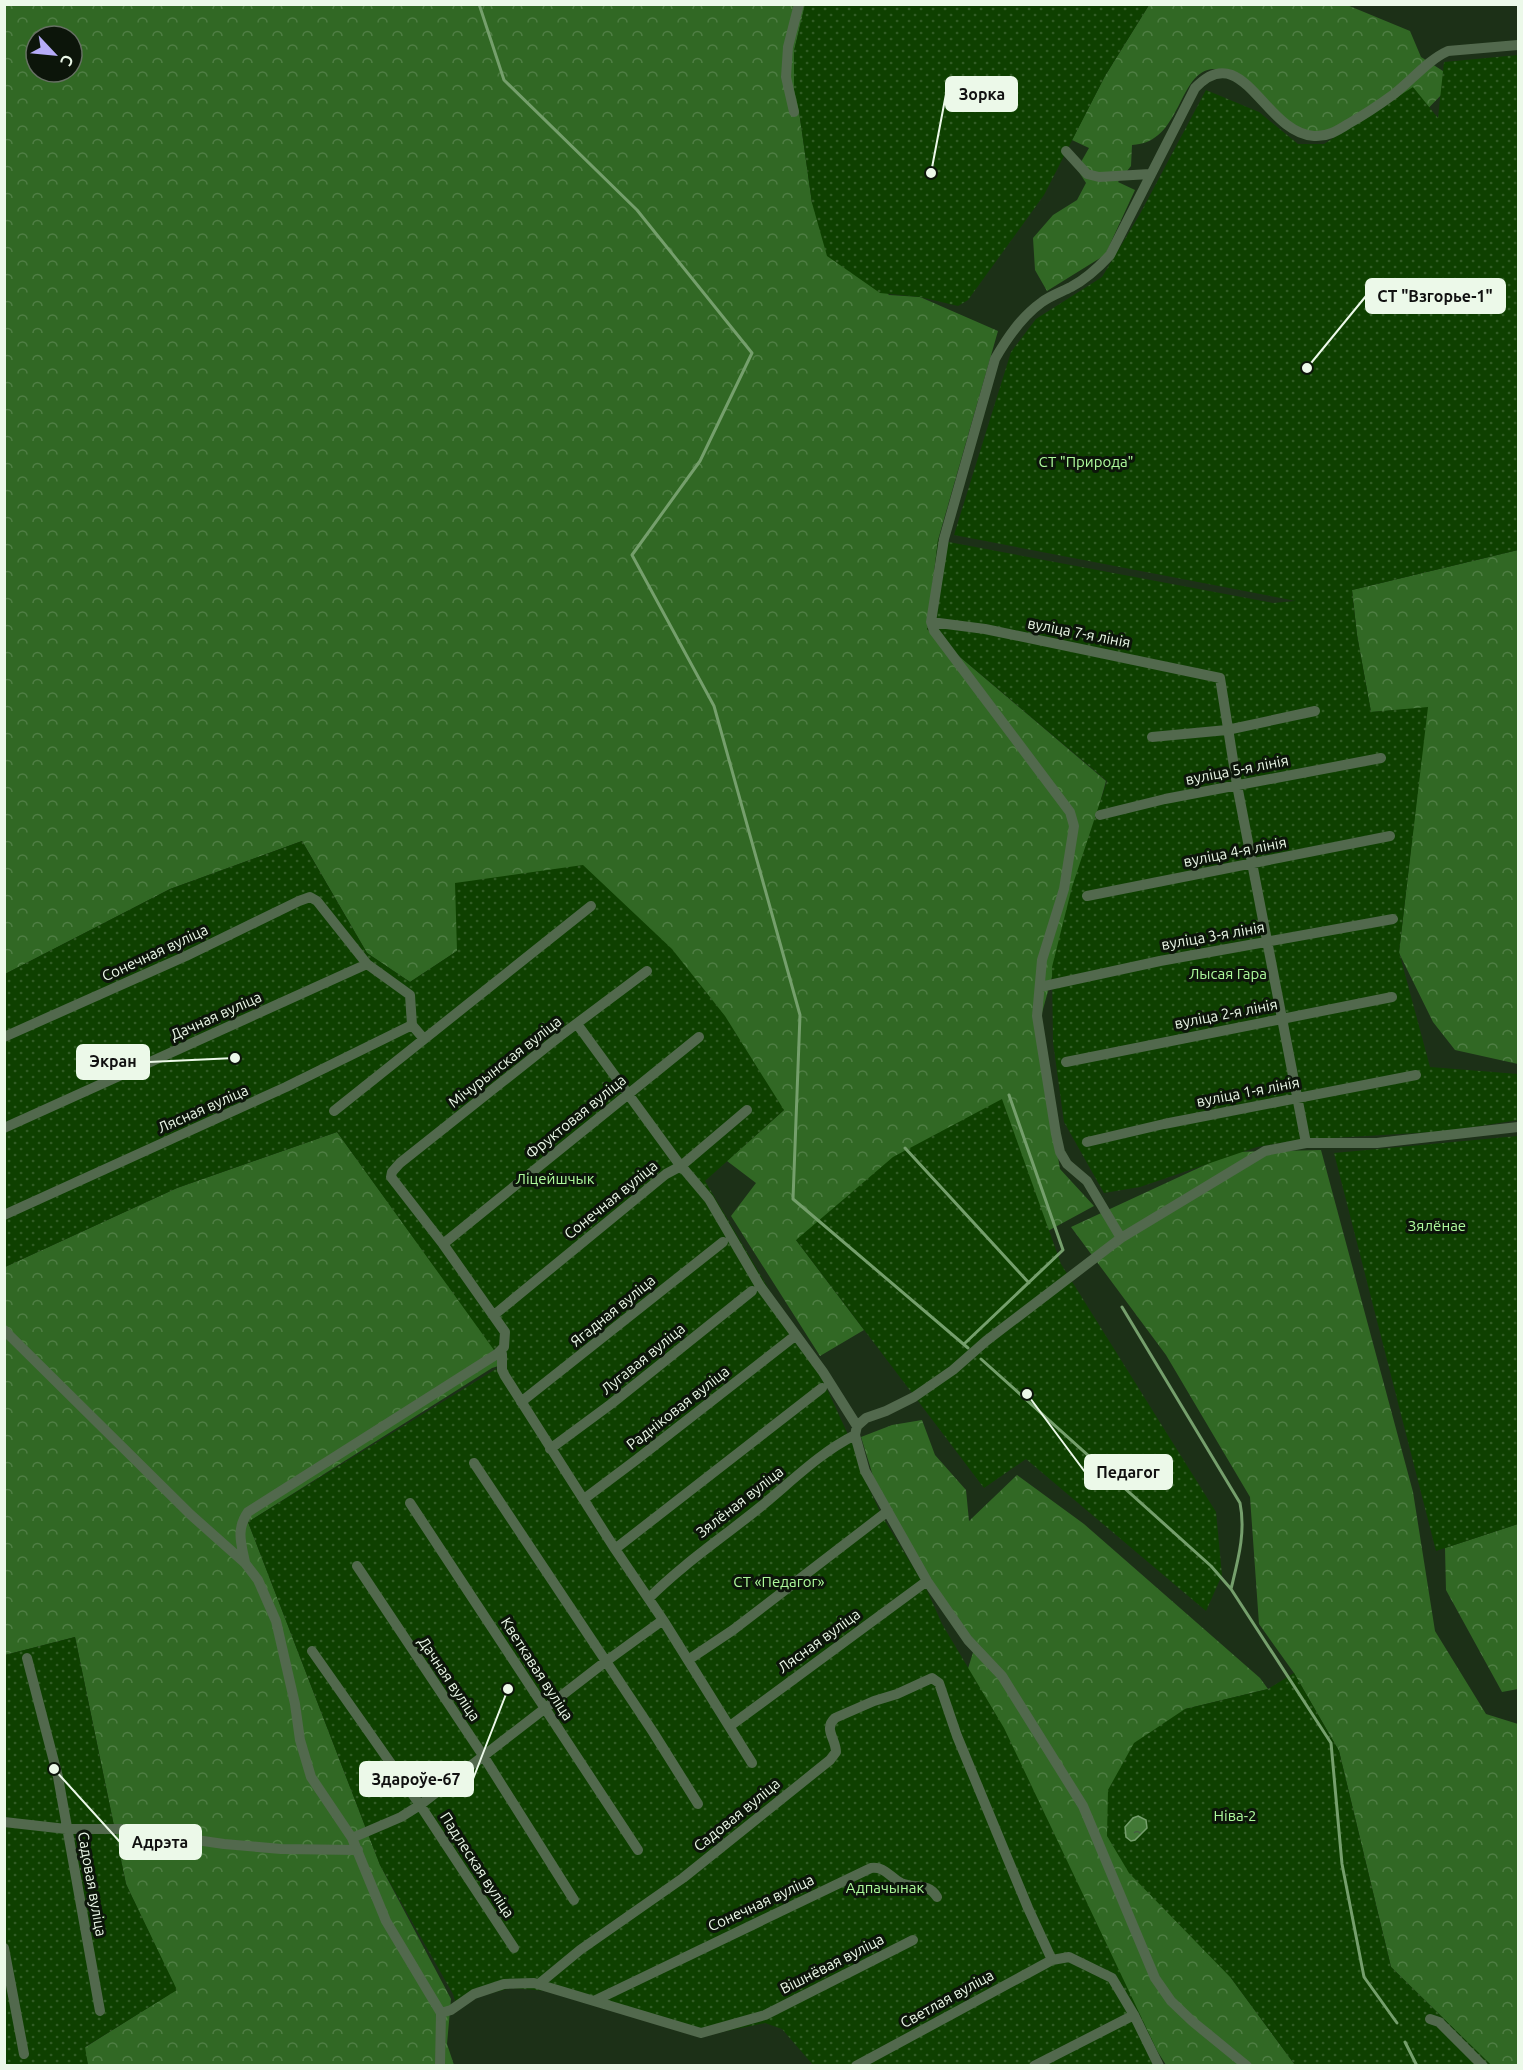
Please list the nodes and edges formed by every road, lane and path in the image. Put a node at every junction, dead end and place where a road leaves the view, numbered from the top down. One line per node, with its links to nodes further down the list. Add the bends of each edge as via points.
1 (799, 4): 3 (street, via 788,47 786,77)
2 (1518, 45): 5 (street, via 1448,51 1394,94 1328,135 1300,134 1286,126 1245,82 1228,72 1217,73 1204,78 1195,88)
3 (794, 112)
4 (1066, 151): 5 (street, via 1087,174)
5 (1150, 174): 6 (street, via 1110,255 1072,287 1042,301 1008,337 995,359 944,540)
6 (931, 622): 8 (street, вуліца 7-я лінія, via 985,629 1220,678); 21 (street, via 1070,812 1074,826 1064,889 1042,960)
7 (1315, 711): 8 (street)
8 (1227, 730): 9 (street); 11 (street)
9 (1152, 737)
10 (1381, 758): 11 (street, вуліца 5-я лінія)
11 (1237, 785): 12 (street, вуліца 5-я лінія); 14 (street)
12 (1100, 815)
13 (1390, 836): 14 (street, вуліца 4-я лінія)
14 (1252, 864): 15 (street, вуліца 4-я лінія); 18 (street)
15 (1087, 896)
16 (591, 906): 28 (street)
17 (1393, 919): 18 (street, вуліца 3-я лінія)
18 (1267, 941): 21 (street, вуліца 3-я лінія); 23 (street)
19 (367, 964): 25 (street, via 410,995); 26 (street, Сонечная вуліца, via 310,897); 36 (street, Дачная вуліца)
20 (647, 971): 24 (street, Мічурынская вуліца)
21 (1040, 987): 41 (street, via 1038,1016 1060,1152 1067,1164 1087,1181)
22 (1392, 998): 23 (street, вуліца 2-я лінія)
23 (1282, 1019): 29 (street, вуліца 2-я лінія); 32 (street)
24 (577, 1024): 31 (street); 43 (street, Мічурынская вуліца, via 392,1172 394,1183)
25 (412, 1025): 28 (street); 40 (street, Лясная вуліца, via 286,1088)
26 (4, 1037)
27 (699, 1037): 31 (street, Фруктовая вуліца)
28 (424, 1039): 34 (street)
29 (1066, 1062)
30 (1416, 1075): 32 (street, вуліца 1-я лінія)
31 (627, 1095): 39 (street); 43 (street, Фруктовая вуліца)
32 (1296, 1098): 37 (street, вуліца 1-я лінія); 38 (street)
33 (747, 1110): 39 (street, Сонечная вуліца)
34 (334, 1111)
35 (1518, 1127): 38 (street, Зялёная вуліца, via 1377,1143)
36 (4, 1128)
37 (1087, 1142)
38 (1306, 1143): 41 (street, Зялёная вуліца, via 1265,1151)
39 (681, 1166): 45 (street, Сонечная вуліца, via 666,1174); 51 (street, via 710,1198 760,1286 823,1372)
40 (4, 1215)
41 (1121, 1238): 51 (street, Зялёная вуліца, via 953,1370 914,1397 866,1418)
42 (723, 1242): 50 (street, Ягадная вуліца)
43 (443, 1244): 45 (street)
44 (752, 1290): 52 (street, Лугавая вуліца)
45 (494, 1315): 48 (street, via 506,1339)
46 (4, 1330): 58 (street, via 191,1515)
47 (791, 1340): 54 (street, Радніковая вуліца)
48 (497, 1354): 50 (street, via 502,1354 502,1370); 58 (street, via 248,1512 239,1533)
49 (822, 1388): 57 (street)
50 (521, 1402): 52 (street)
51 (856, 1431): 56 (street, via 866,1471); 61 (street, Зялёная вуліца, via 692,1558)
52 (550, 1449): 54 (street)
53 (474, 1463): 66 (street)
54 (584, 1498): 57 (street)
55 (410, 1503): 67 (street, Кветкавая вуліца)
56 (888, 1511): 60 (street); 65 (street)
57 (615, 1549): 61 (street)
58 (246, 1563): 75 (street, via 276,1621 311,1777)
59 (357, 1566): 69 (street, Дачная вуліца)
60 (927, 1581): 68 (street, Лясная вуліца); 95 (street, via 1002,1676 1083,1806 1160,1986 1192,2021)
61 (649, 1598): 62 (street)
62 (663, 1620): 65 (street); 66 (street)
63 (312, 1651): 72 (street, Падлеская вуліца)
64 (27, 1658): 74 (street, Садовая вуліца, via 58,1777)
65 (688, 1660): 68 (street)
66 (605, 1662): 67 (street); 71 (street)
67 (544, 1710): 69 (street); 77 (street, Кветкавая вуліца)
68 (730, 1726): 70 (street)
69 (484, 1757): 72 (street); 79 (street, Дачная вуліца)
70 (752, 1763)
71 (698, 1804)
72 (420, 1805): 75 (street); 82 (street, Падлеская вуліца)
73 (4, 1822): 74 (street)
74 (66, 1829): 76 (street, via 120,1829 281,1849); 86 (street, Садовая вуліца)
75 (352, 1838): 76 (street)
76 (358, 1850): 87 (street, via 386,1921)
77 (638, 1850)
78 (937, 1897): 85 (street, Сонечная вуліца, via 928,1888 902,1883 884,1870 871,1868)
79 (574, 1900)
80 (913, 1940): 85 (street, Вішнёвая вуліца, via 765,2015 701,2033)
81 (4, 1948): 90 (street)
82 (514, 1948)
83 (1052, 1960): 84 (street, Садовая вуліца, via 957,1736 939,1683 932,1678 835,1718 829,1728 837,1752 830,1760 682,1878); 88 (street, via 1068,1957 1112,1978); 92 (street, Светлая вуліца)
84 (540, 1983): 85 (street, Вішнёвая вуліца); 87 (street, via 504,1984 474,1994)
85 (596, 2000)
86 (100, 2011)
87 (441, 2013): 91 (street)
88 (1134, 2015): 93 (street); 94 (street)
89 (1430, 2019): 96 (street, via 1439,2022)
90 (24, 2054)
91 (440, 2066)
92 (856, 2066)
93 (1034, 2066)
94 (1159, 2066)
95 (1247, 2066)
96 (1483, 2066)

